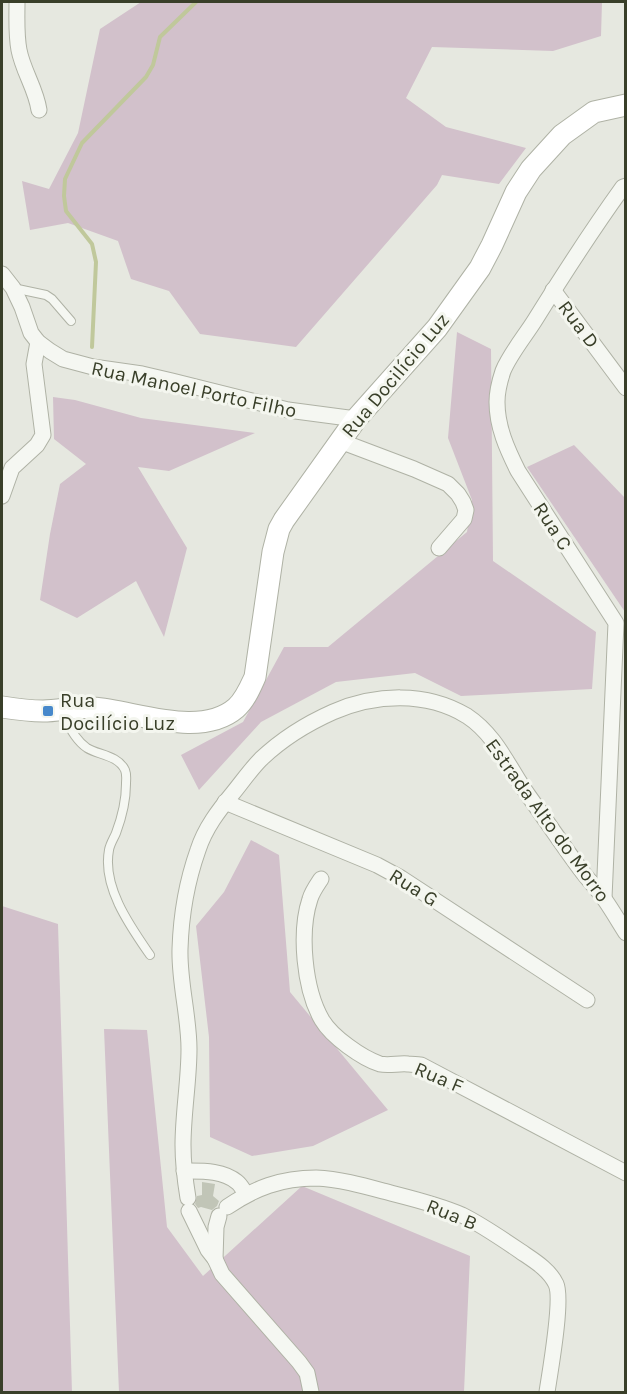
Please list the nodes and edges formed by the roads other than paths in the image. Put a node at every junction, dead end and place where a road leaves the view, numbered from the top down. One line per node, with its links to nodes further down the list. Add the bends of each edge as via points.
1 (17, 2): 3 (street, via 19,52)
2 (626, 105): 11 (main road, Rua Docilício Luz, via 594,112 562,135 542,156 516,192 480,268 437,328)
3 (39, 110)
4 (626, 186): 7 (street, Rua C)
5 (2, 274): 6 (street)
6 (13, 288): 8 (lane, via 46,295); 9 (street)
7 (553, 290): 10 (street, Rua D); 15 (street, Rua C, via 504,369 496,402 499,425 518,471)
8 (71, 321)
9 (38, 342): 11 (street, Rua Manoel Porto Filho, via 63,358 84,365 172,381 288,410); 13 (street, via 34,364 43,435 38,445 12,468)
10 (626, 388)
11 (356, 419): 12 (main road, Rua Docilício Luz)
12 (340, 441): 14 (street, via 448,484 458,494 466,510 464,519); 18 (main road, Rua Docilício Luz, via 279,529 256,669 247,694 237,707 220,718 196,723 95,708)
13 (2, 496)
14 (439, 548)
15 (616, 623): 16 (street, Rua C); 21 (street)
16 (626, 637)
17 (2, 707): 18 (main road, Rua Docilício Luz)
18 (60, 709): 23 (lane, via 79,741 122,765 126,772 123,814 109,850 111,881 119,905)
19 (225, 802): 21 (street, Estrada Alto do Morro, via 260,760 321,717 363,701 391,697 430,702 466,716 481,728); 24 (street, Rua G, via 401,878); 25 (street, Estrada Alto do Morro, via 198,849 182,928 180,952 189,1032)
20 (321, 879): 26 (street, Rua F, via 310,897 306,914 305,955 316,1006 337,1037 382,1064 422,1065)
21 (604, 898): 22 (street, Estrada Alto do Morro)
22 (626, 933)
23 (150, 955)
24 (587, 1000)
25 (184, 1171): 27 (street, via 225,1175); 28 (street, Estrada Alto do Morro, via 189,1204)
26 (626, 1173)
27 (246, 1194): 28 (street, Rua B, via 223,1211 216,1227); 30 (street, Rua B, via 287,1181 316,1178 350,1182 433,1204 486,1228 542,1266 558,1287)
28 (215, 1259): 29 (street, Estrada Alto do Morro, via 222,1274 307,1373)
29 (311, 1392)
30 (547, 1392)

